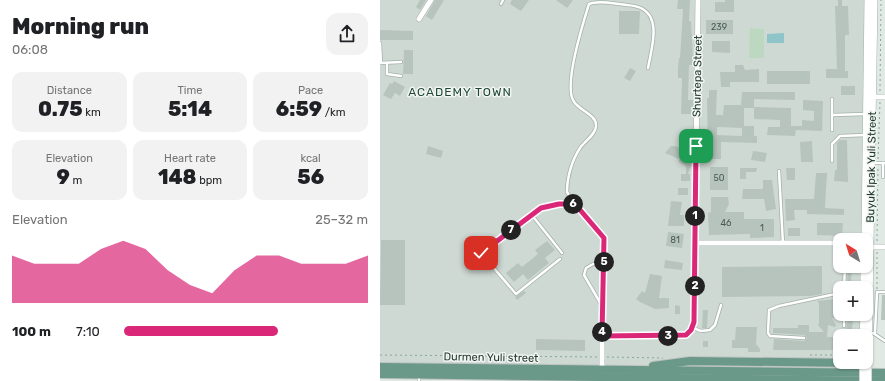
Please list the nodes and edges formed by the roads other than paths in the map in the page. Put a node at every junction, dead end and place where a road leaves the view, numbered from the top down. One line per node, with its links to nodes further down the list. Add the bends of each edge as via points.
1 (431, 0): 7 (street)
2 (503, 0): 6 (lane)
3 (698, 0): 29 (street, Shurtepa Street)
4 (868, 0): 14 (main road, Buyuk Ipak Yuli Street)
5 (874, 0): 14 (main road, Buyuk Ipak Yuli Street)
6 (501, 4)
7 (419, 19)
8 (380, 43): 10 (lane)
9 (401, 62): 11 (lane)
10 (380, 63): 11 (lane)
11 (387, 63): 13 (lane, via 387,74)
12 (648, 68): 25 (lane, via 654,32 652,18 646,11 640,7 614,3 594,1 589,4 576,49 570,93 573,101 594,118 597,125 580,148 571,166 568,192)
13 (401, 76)
14 (876, 97): 16 (main road, Buyuk Ipak Yuli Street); 21 (main road, Buyuk Ipak Yuli Street)
15 (832, 99): 17 (lane)
16 (867, 114): 17 (lane); 19 (main road, Buyuk Ipak Yuli Street)
17 (832, 115): 18 (lane)
18 (832, 130)
19 (866, 135): 20 (lane, via 840,136 832,144); 27 (main road, Buyuk Ipak Yuli Street)
20 (832, 161)
21 (874, 163): 22 (lane); 28 (main road, Buyuk Ipak Yuli Street)
22 (884, 163): 24 (lane)
23 (779, 171): 31 (lane)
24 (883, 177)
25 (575, 204): 26 (lane, via 541,208); 36 (lane, via 604,238)
26 (531, 214): 34 (lane); 35 (lane, via 481,254 516,294)
27 (869, 233)
28 (870, 233)
29 (695, 243): 31 (street); 44 (street, Shurtepa Street)
30 (833, 243): 31 (street)
31 (783, 244)
32 (873, 245): 33 (street)
33 (885, 247)
34 (562, 253)
35 (560, 259)
36 (604, 264): 41 (lane); 41 (lane, via 593,264 586,268 584,275)
37 (869, 273): 45 (main road, Buyuk Ipak Yuli Street)
38 (885, 292): 46 (lane, via 877,292)
39 (833, 294): 49 (lane, via 785,304 769,310 770,336)
40 (721, 305): 44 (lane, via 710,330)
41 (602, 306): 47 (lane)
42 (844, 321): 43 (lane)
43 (844, 326)
44 (692, 328): 47 (street, via 681,336)
45 (869, 329)
46 (870, 329)
47 (602, 336): 55 (street)
48 (873, 336): 50 (lane)
49 (804, 338)
50 (885, 341)
51 (833, 363): 58 (main road, via 690,361)
52 (380, 367): 55 (main road, Durmen Yuli street)
53 (863, 369): 62 (main road, Buyuk Ipak Yuli Street, bridge)
54 (864, 369): 63 (main road, Buyuk Ipak Yuli Street, bridge)
55 (602, 373): 58 (main road); 60 (main road, Durmen Yuli street)
56 (885, 373): 58 (main road)
57 (380, 374): 59 (main road)
58 (630, 374): 61 (main road); 64 (main road)
59 (419, 378): 60 (main road, Durmen Yuli street)
60 (510, 378)
61 (648, 381)
62 (863, 381)
63 (868, 381)
64 (885, 381)

